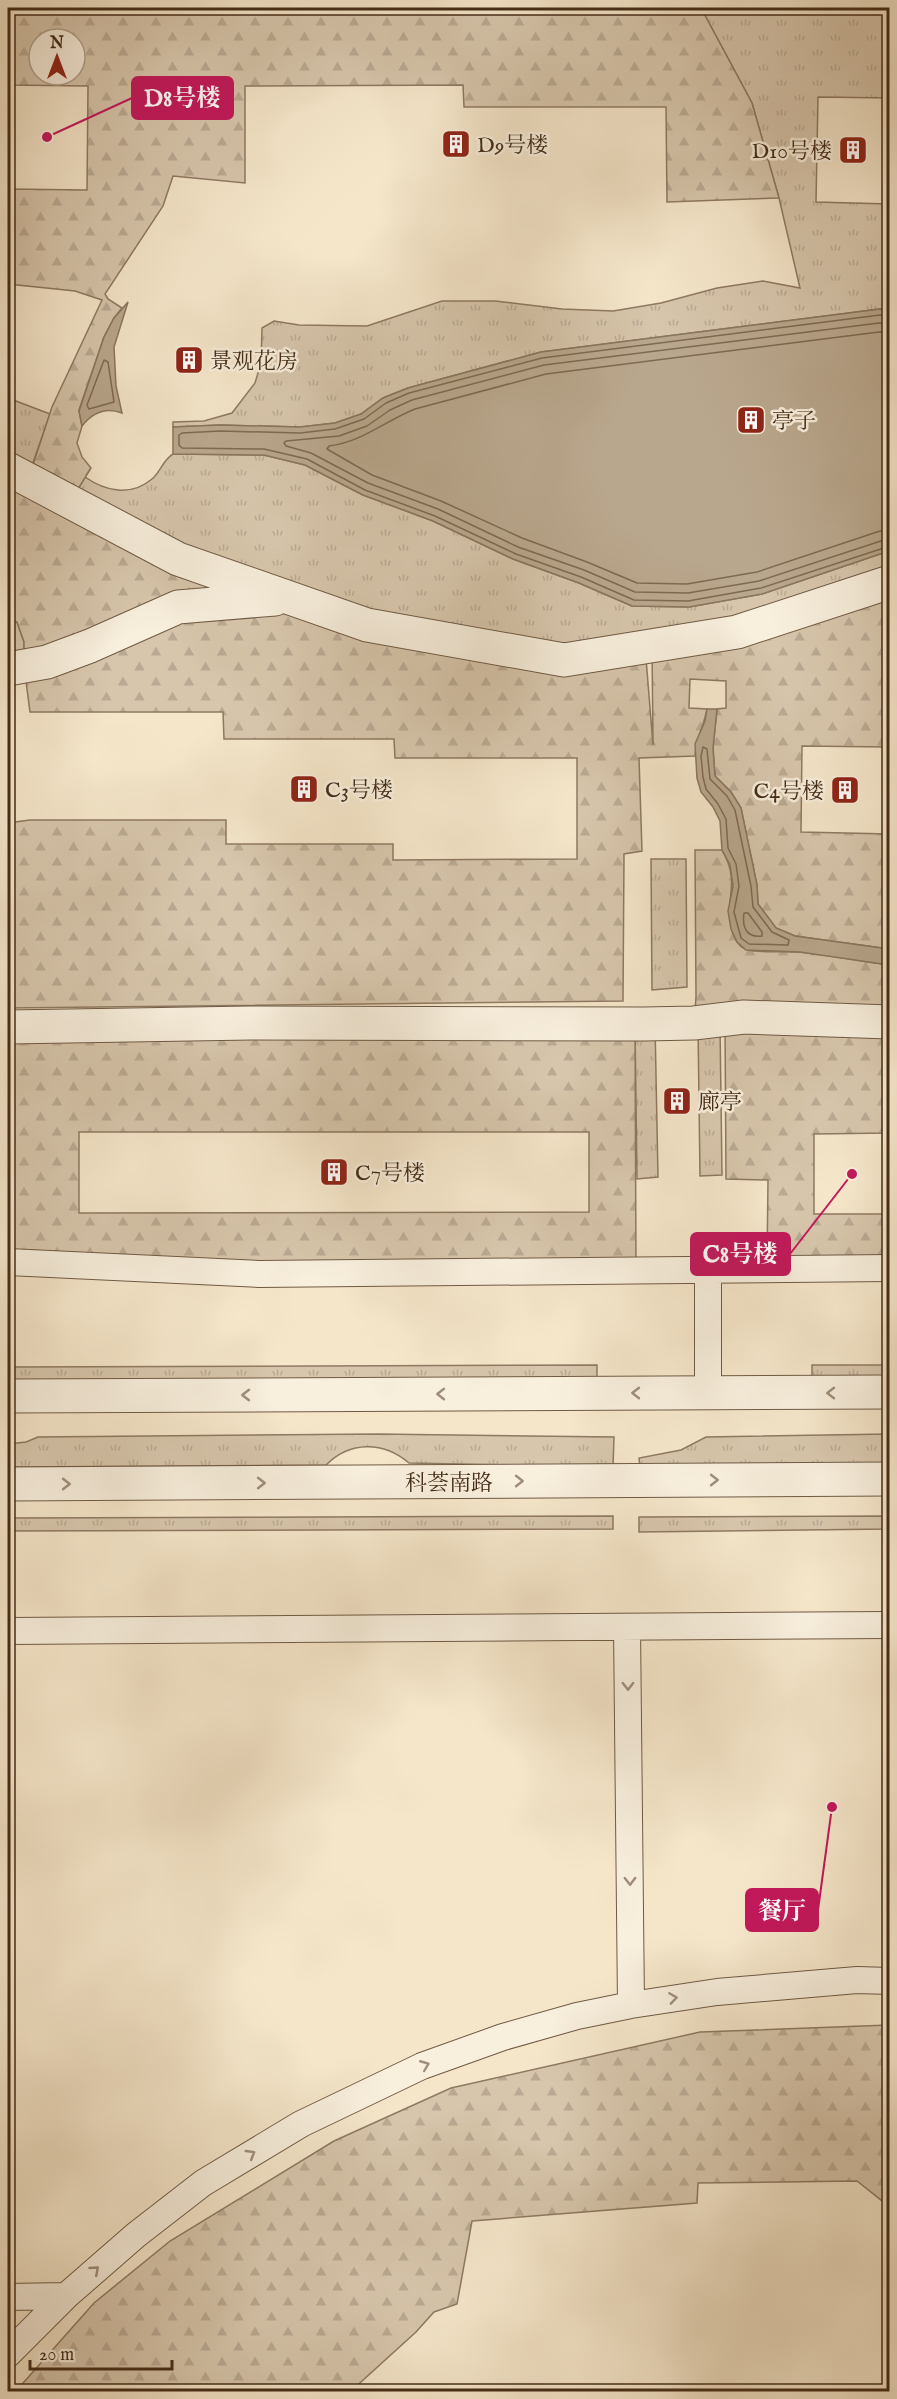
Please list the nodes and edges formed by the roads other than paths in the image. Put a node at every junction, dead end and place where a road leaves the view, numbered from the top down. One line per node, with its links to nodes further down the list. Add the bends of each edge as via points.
1 (8, 470): 3 (street, via 178,559)
2 (890, 582): 4 (street)
3 (290, 598): 4 (street, via 368,625 564,660 737,632); 6 (street, via 178,607 47,662)
4 (832, 600): 5 (street)
5 (890, 607)
6 (8, 669)
7 (890, 1022): 8 (street, via 744,1017 644,1024)
8 (8, 1027)
9 (8, 1262): 11 (lane, via 259,1274)
10 (890, 1268): 11 (lane)
11 (708, 1270): 13 (lane)
12 (890, 1392): 13 (street, one-way to 13)
13 (708, 1393): 14 (street, one-way to 14)
14 (8, 1396)
15 (890, 1479): 16 (street, 科荟南路, one-way to 15)
16 (8, 1484)
17 (890, 1625): 18 (lane)
18 (627, 1627): 19 (lane); 21 (lane, one-way to 21)
19 (8, 1631)
20 (890, 1981): 21 (lane, one-way to 20, via 717,1992 857,1980)
21 (632, 2005): 22 (lane, one-way to 21, via 203,2183 301,2124 422,2066 502,2037)
22 (66, 2296): 23 (lane); 24 (lane)
23 (8, 2297)
24 (8, 2354)

